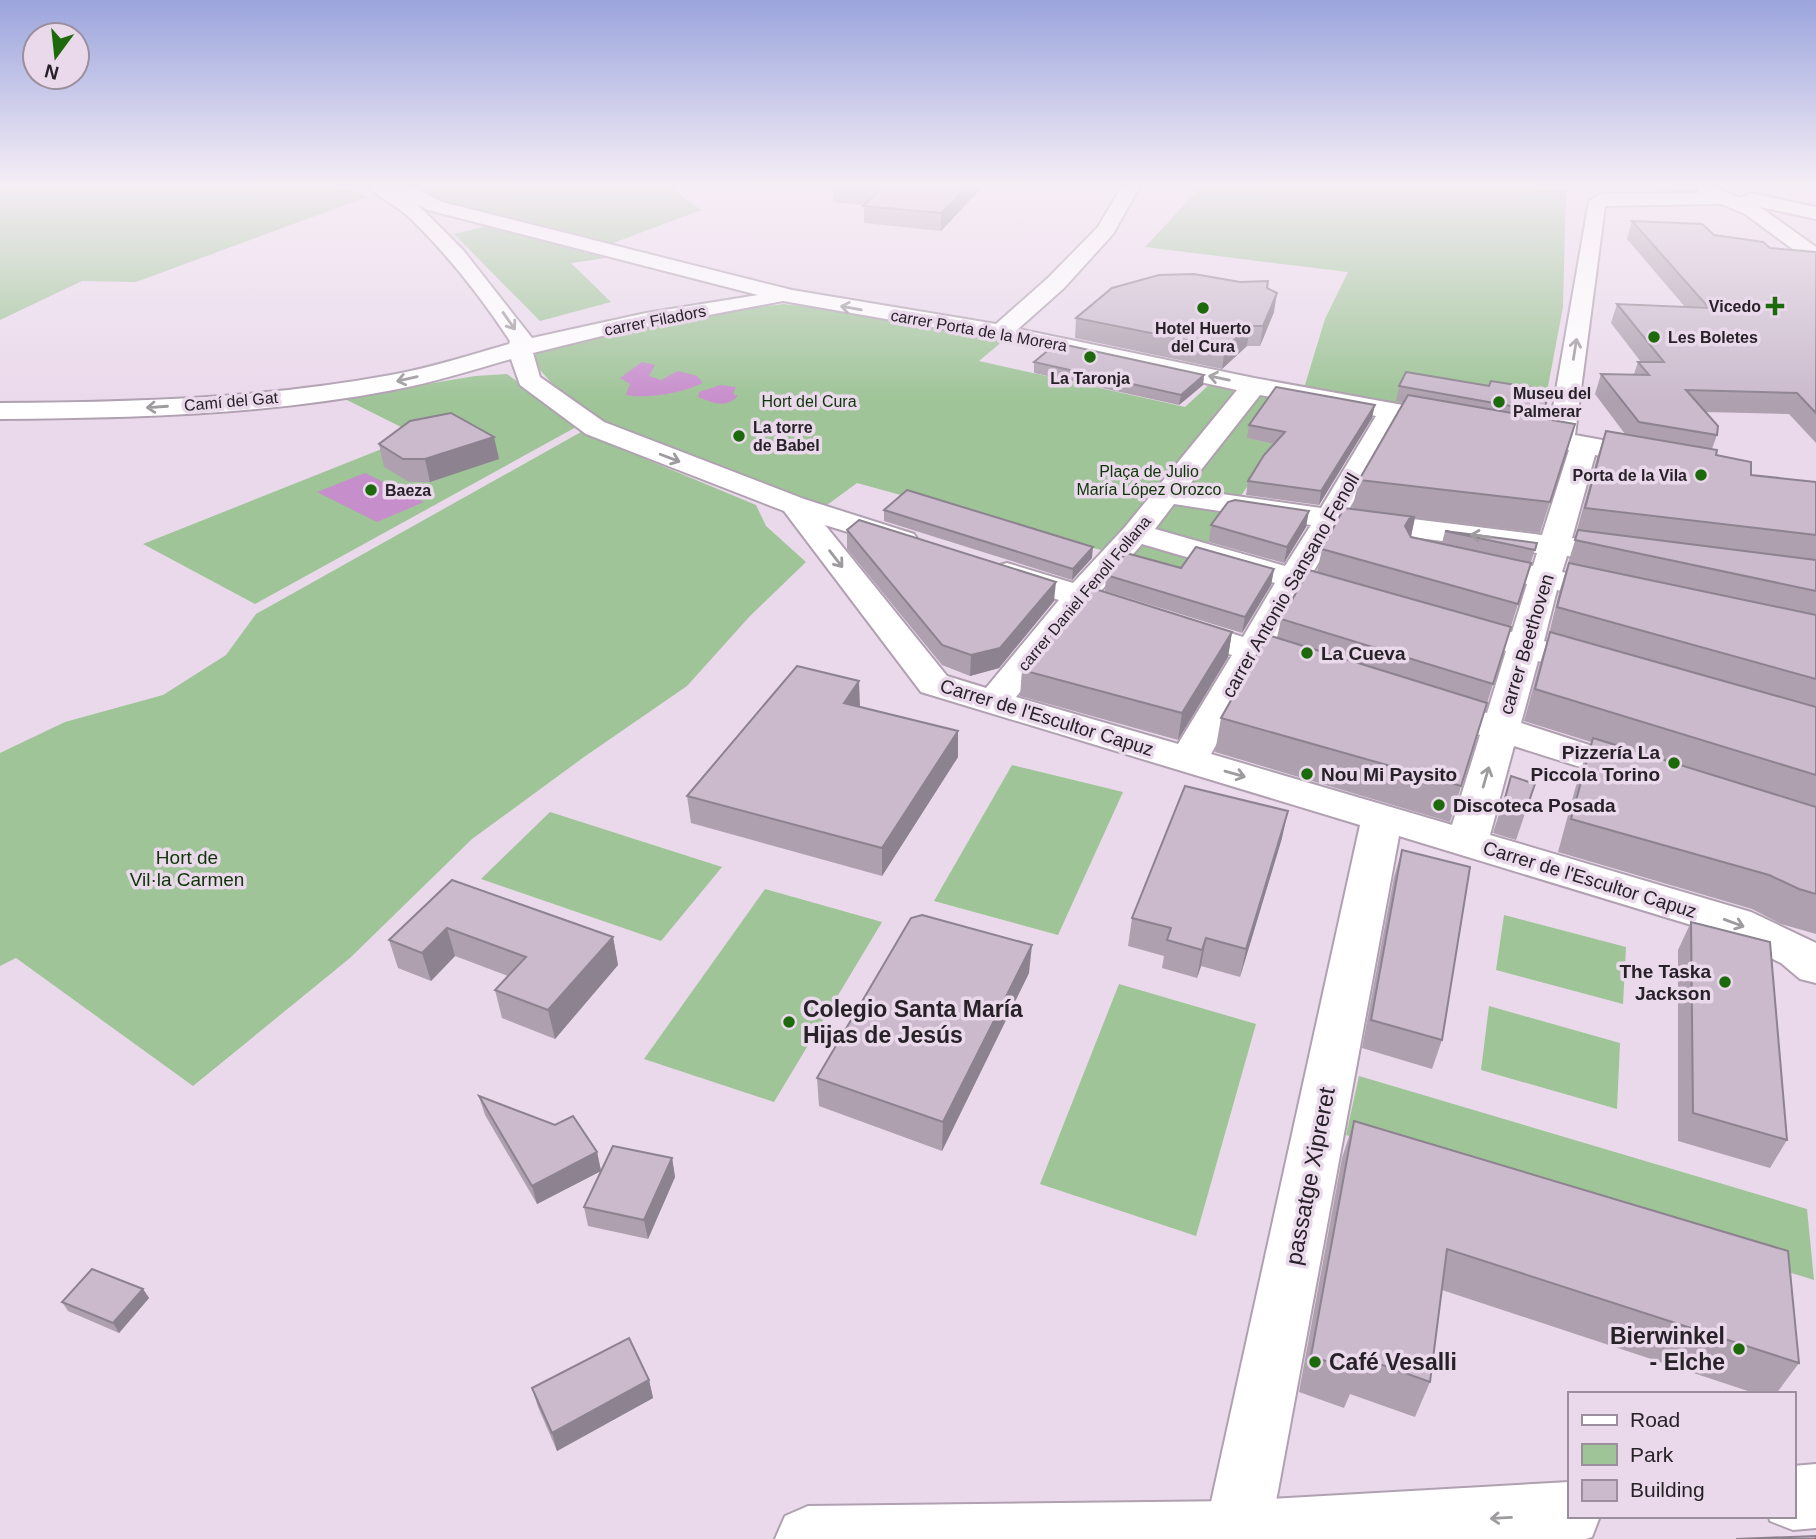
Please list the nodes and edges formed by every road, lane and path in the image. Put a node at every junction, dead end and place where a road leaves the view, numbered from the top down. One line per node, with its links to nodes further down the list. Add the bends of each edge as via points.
1 (456, 258): 7 (street, one-way to 7, via 491,295 522,341)
2 (638, 258): 5 (street, carrer Porta de la Morera)
3 (1080, 258): 6 (street)
4 (1591, 258): 15 (street, carrer Beethoven, one-way to 4)
5 (792, 297): 6 (street, carrer Porta de la Morera, one-way to 5); 7 (street, carrer Filadors, via 668,315)
6 (1001, 332): 10 (street, carrer Porta de la Morera, one-way to 6)
7 (520, 348): 8 (street, Camí del Gat); 9 (street)
8 (460, 368): 9 (street, Camí del Gat, via 515,373); 11 (street, Camí del Gat, one-way to 11, via 391,383 240,402 102,411)
9 (529, 380): 18 (street, one-way to 18, via 595,428)
10 (1254, 386): 12 (street, carrer Porta de la Morera); 17 (street, carrer Daniel Fenoll Follana)
11 (0, 411)
12 (1392, 411): 13 (street, carrer Porta de la Morera); 19 (street, carrer Antonio Sansano Fenoll)
13 (1471, 425)
14 (1496, 429): 15 (street)
15 (1572, 443): 16 (street); 21 (street, carrer Beethoven)
16 (1679, 463)
17 (1167, 494): 19 (street); 20 (street, carrer Daniel Fenoll Follana)
18 (794, 505): 22 (street); 36 (street, Carrer de l'Escultor Capuz, one-way to 36, via 934,684)
19 (1327, 523): 21 (street, one-way to 19); 25 (street); 26 (street, carrer Antonio Sansano Fenoll)
20 (1136, 533): 26 (street); 27 (street, carrer Daniel Fenoll Follana)
21 (1555, 545): 23 (street); 25 (street, carrer Beethoven)
22 (936, 551)
23 (1651, 558)
24 (975, 563): 27 (street)
25 (1546, 578): 28 (street); 31 (street, carrer Beethoven)
26 (1294, 579): 29 (street); 32 (street, carrer Antonio Sansano Fenoll)
27 (1079, 596): 32 (street); 36 (street, carrer Daniel Fenoll Follana)
28 (1640, 599)
29 (1384, 605)
30 (1422, 616): 31 (street)
31 (1525, 646): 33 (street); 37 (street, carrer Beethoven)
32 (1252, 651): 34 (street); 38 (street, carrer Antonio Sansano Fenoll)
33 (1631, 676)
34 (1343, 680)
35 (1396, 696): 37 (street)
36 (993, 702): 38 (street, Carrer de l'Escultor Capuz)
37 (1500, 729): 39 (street); 41 (street, carrer Beethoven, one-way to 37)
38 (1188, 760): 40 (street, Carrer de l'Escultor Capuz, one-way to 40)
39 (1658, 779)
40 (1382, 817): 41 (street, Carrer de l'Escultor Capuz); 47 (street, passatge Xipreret)
41 (1467, 843): 42 (street, Carrer de l'Escultor Capuz, one-way to 42, via 1736,923 1797,952)
42 (1816, 967)
43 (1816, 1496): 44 (street)
44 (1795, 1497)
45 (1568, 1514): 46 (street, one-way to 46)
46 (1368, 1532): 47 (street)
47 (1237, 1534): 48 (street)
48 (808, 1539)

